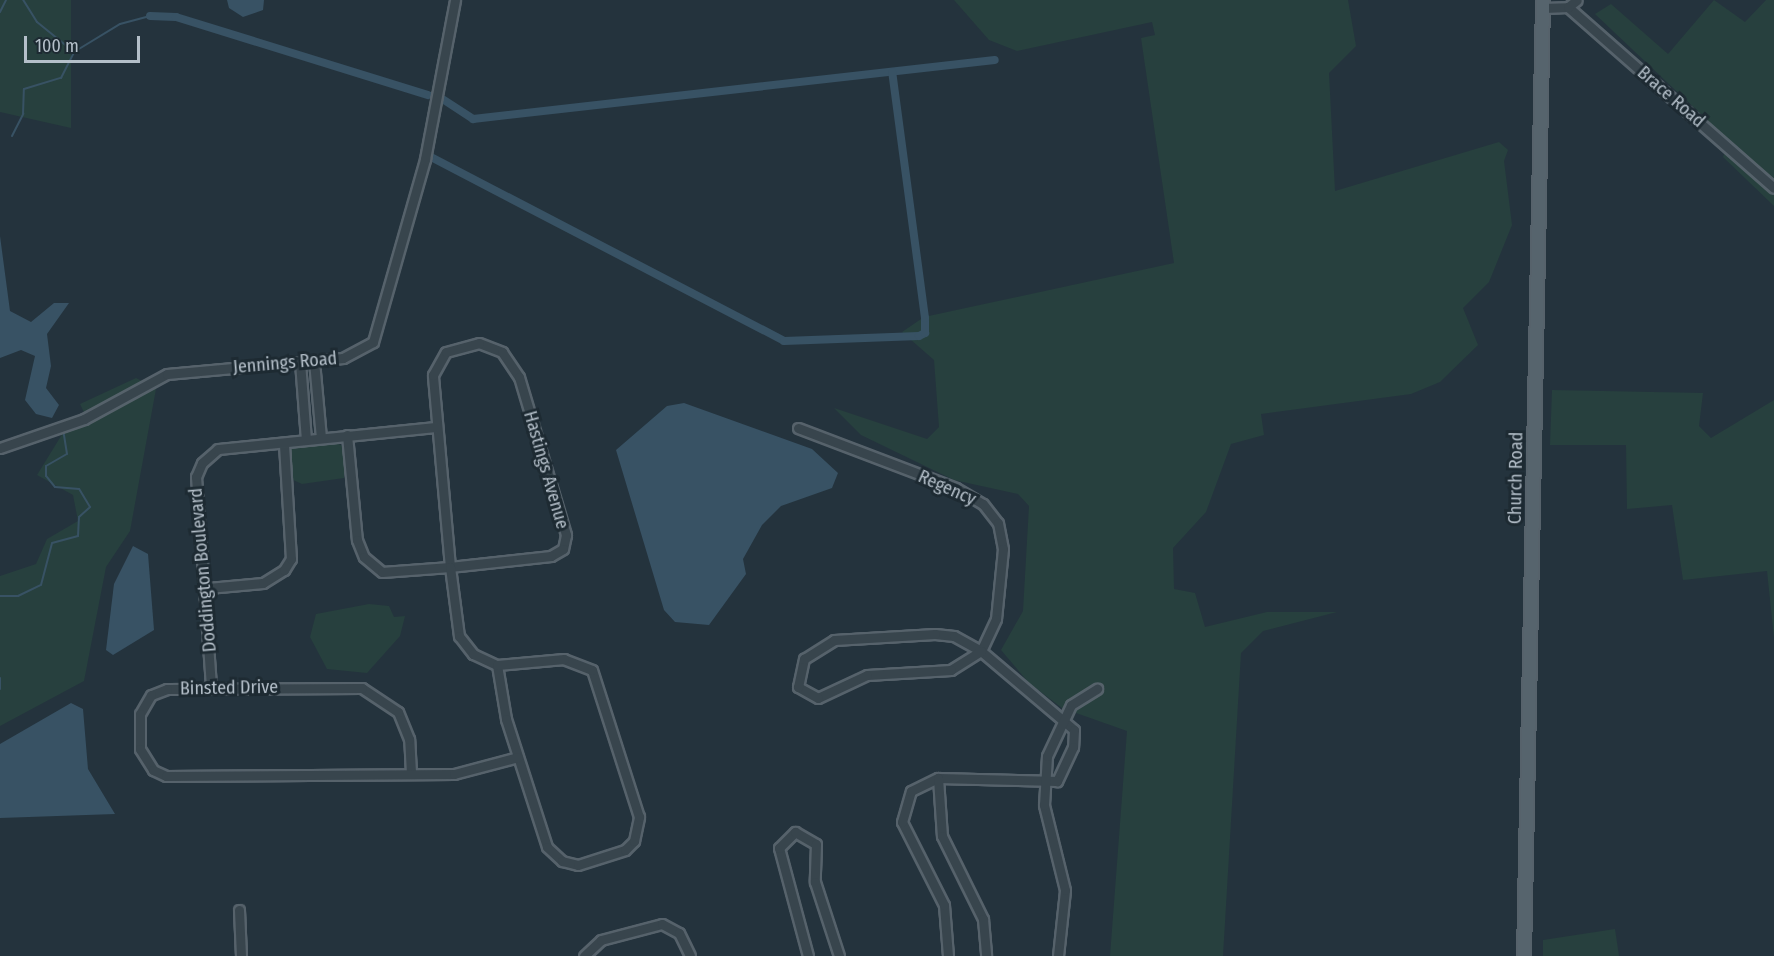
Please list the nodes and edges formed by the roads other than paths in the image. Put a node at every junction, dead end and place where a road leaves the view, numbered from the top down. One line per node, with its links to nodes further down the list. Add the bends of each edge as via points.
1 (455, 0): 6 (street, Jennings Road, via 425,159 380,332 354,355)
2 (1577, 0): 4 (street)
3 (1543, 4): 4 (street); 35 (main road, Church Road)
4 (1568, 7): 5 (street, Brace Road)
5 (1774, 188)
6 (314, 361): 7 (street, Jennings Road); 11 (street)
7 (300, 362): 12 (street); 14 (street, Jennings Road, via 167,374 84,419)
8 (436, 427): 10 (street, Doddington Boulevard); 15 (street, Hastings Avenue); 15 (street, Hastings Avenue, via 433,375 446,352 479,343 502,352 519,377 566,535 563,549 551,556)
9 (798, 428): 17 (street, Regency, via 956,488 994,515 1002,558 994,627)
10 (347, 435): 11 (street, Doddington Boulevard); 15 (street, via 357,540 364,557 382,572)
11 (321, 438): 12 (street, Doddington Boulevard)
12 (306, 440): 13 (street, Doddington Boulevard)
13 (284, 442): 16 (street, via 291,559 284,570 263,583); 16 (street, Doddington Boulevard, via 218,449 202,463 196,477)
14 (0, 448)
15 (450, 567): 18 (street, via 459,636 473,654)
16 (208, 588): 19 (street, Doddington Boulevard)
17 (981, 651): 17 (street, via 951,670 876,673 818,698 798,687 804,659 826,644 852,636 944,635); 21 (street)
18 (497, 665): 22 (street, via 499,692); 22 (street, via 564,659 592,670 639,817 634,841 614,855 578,865 553,855)
19 (211, 686): 23 (street, Binsted Drive, via 375,692 398,712 409,740); 23 (street, Binsted Drive, via 158,691 145,702 140,749 153,770 175,777)
20 (1097, 689): 21 (street, via 1076,700)
21 (1062, 720): 25 (street, via 1049,747); 25 (street, via 1076,735 1073,747 1061,778)
22 (518, 757): 23 (street, Binsted Drive, via 471,772)
23 (411, 773)
24 (938, 778): 25 (street); 32 (street, via 911,791 902,822 944,904); 33 (street, via 942,836 983,919)
25 (1044, 780): 34 (street, via 1048,833 1065,890)
26 (239, 910): 27 (street)
27 (241, 956)
28 (584, 956): 29 (street, via 601,940 662,924 680,933)
29 (690, 956)
30 (808, 956): 31 (street, via 779,855 780,842 795,832 816,844 815,882)
31 (839, 956)
32 (948, 956)
33 (986, 956)
34 (1058, 956)
35 (1524, 956)

